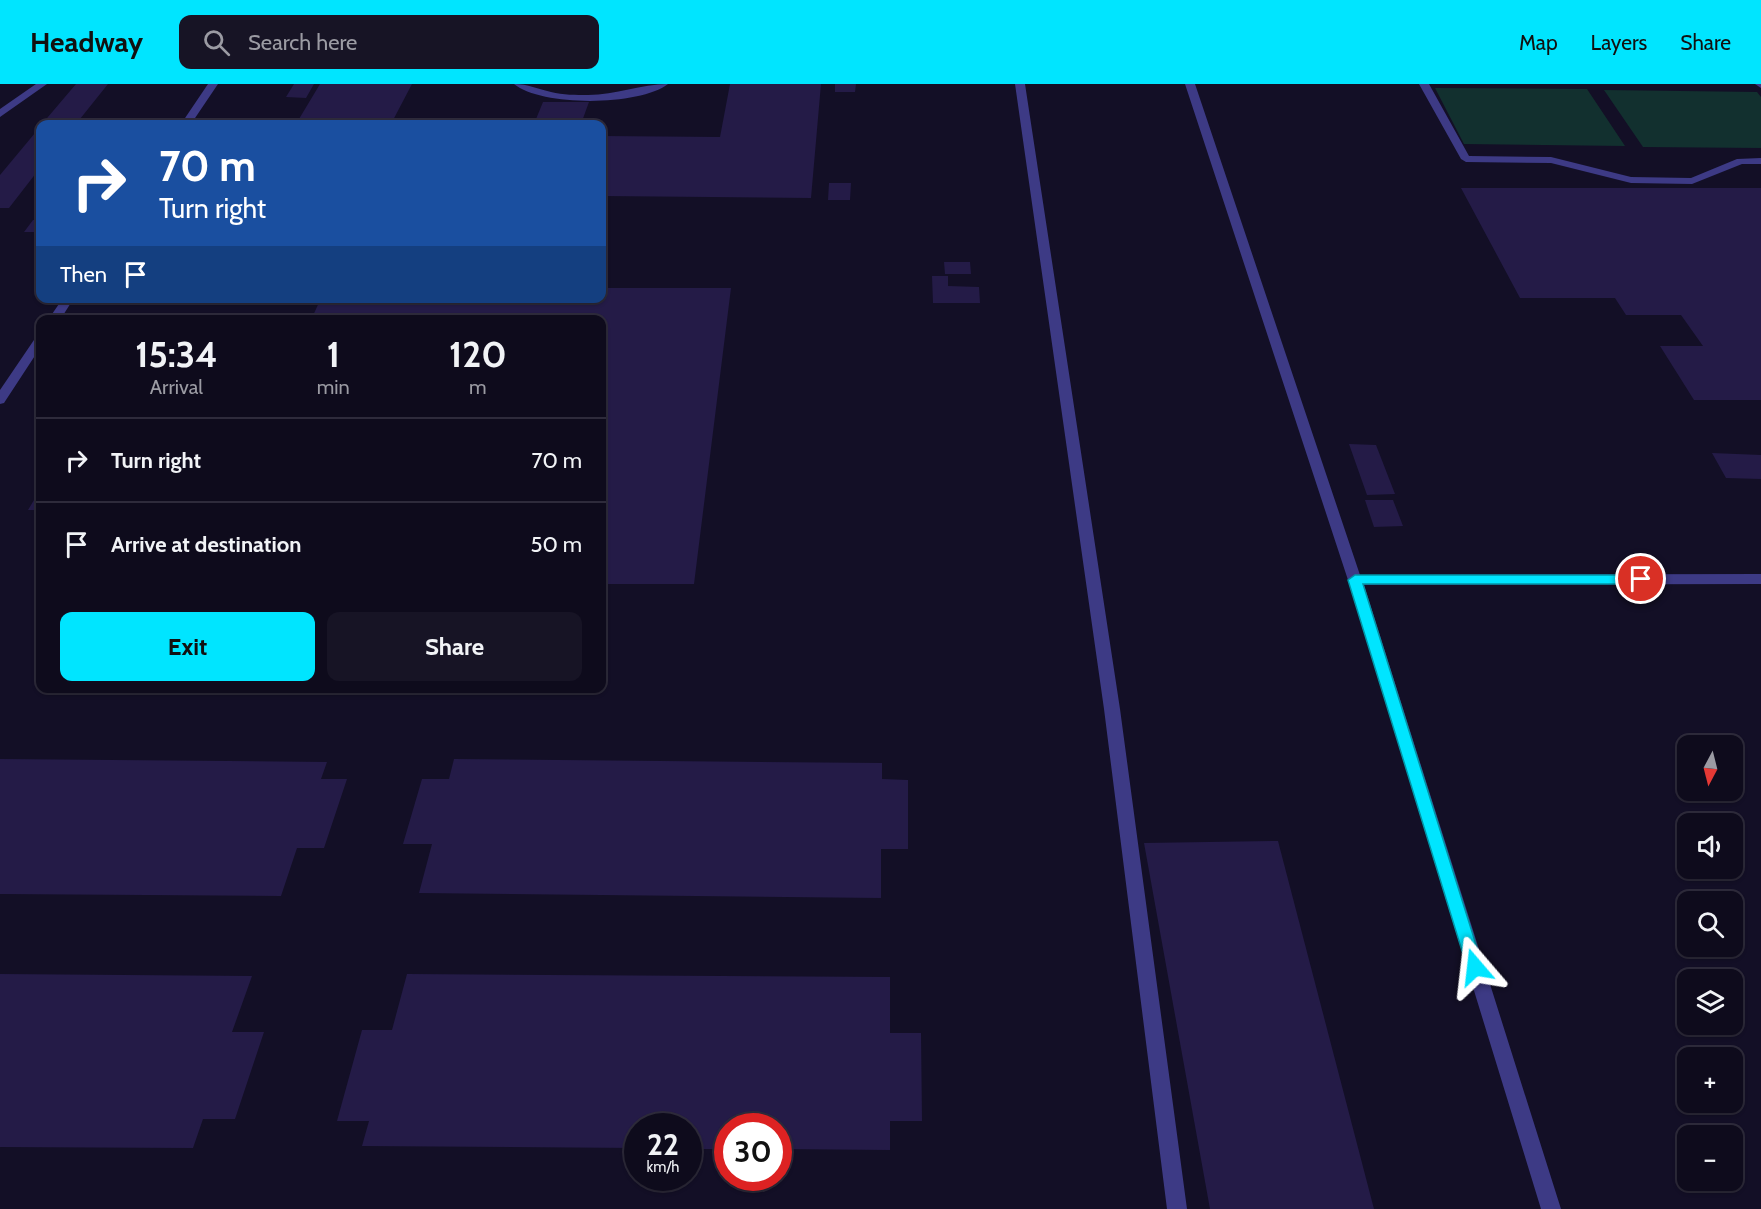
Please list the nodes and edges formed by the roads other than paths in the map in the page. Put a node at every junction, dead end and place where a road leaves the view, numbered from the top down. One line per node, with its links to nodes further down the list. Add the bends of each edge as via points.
1 (42, 84): 8 (street)
2 (213, 84): 9 (street)
3 (519, 84): 4 (street, via 543,93 584,98 628,94)
4 (663, 84)
5 (1020, 84): 15 (street, via 1112,709)
6 (1190, 84): 14 (street)
7 (1424, 84): 10 (street, via 1466,159 1551,160 1631,180 1692,181 1742,161)
8 (0, 114)
9 (189, 120)
10 (1761, 161)
11 (36, 346): 12 (street)
12 (0, 400)
13 (1761, 579): 14 (street)
14 (1355, 580): 16 (street)
15 (1177, 1209)
16 (1551, 1209)

